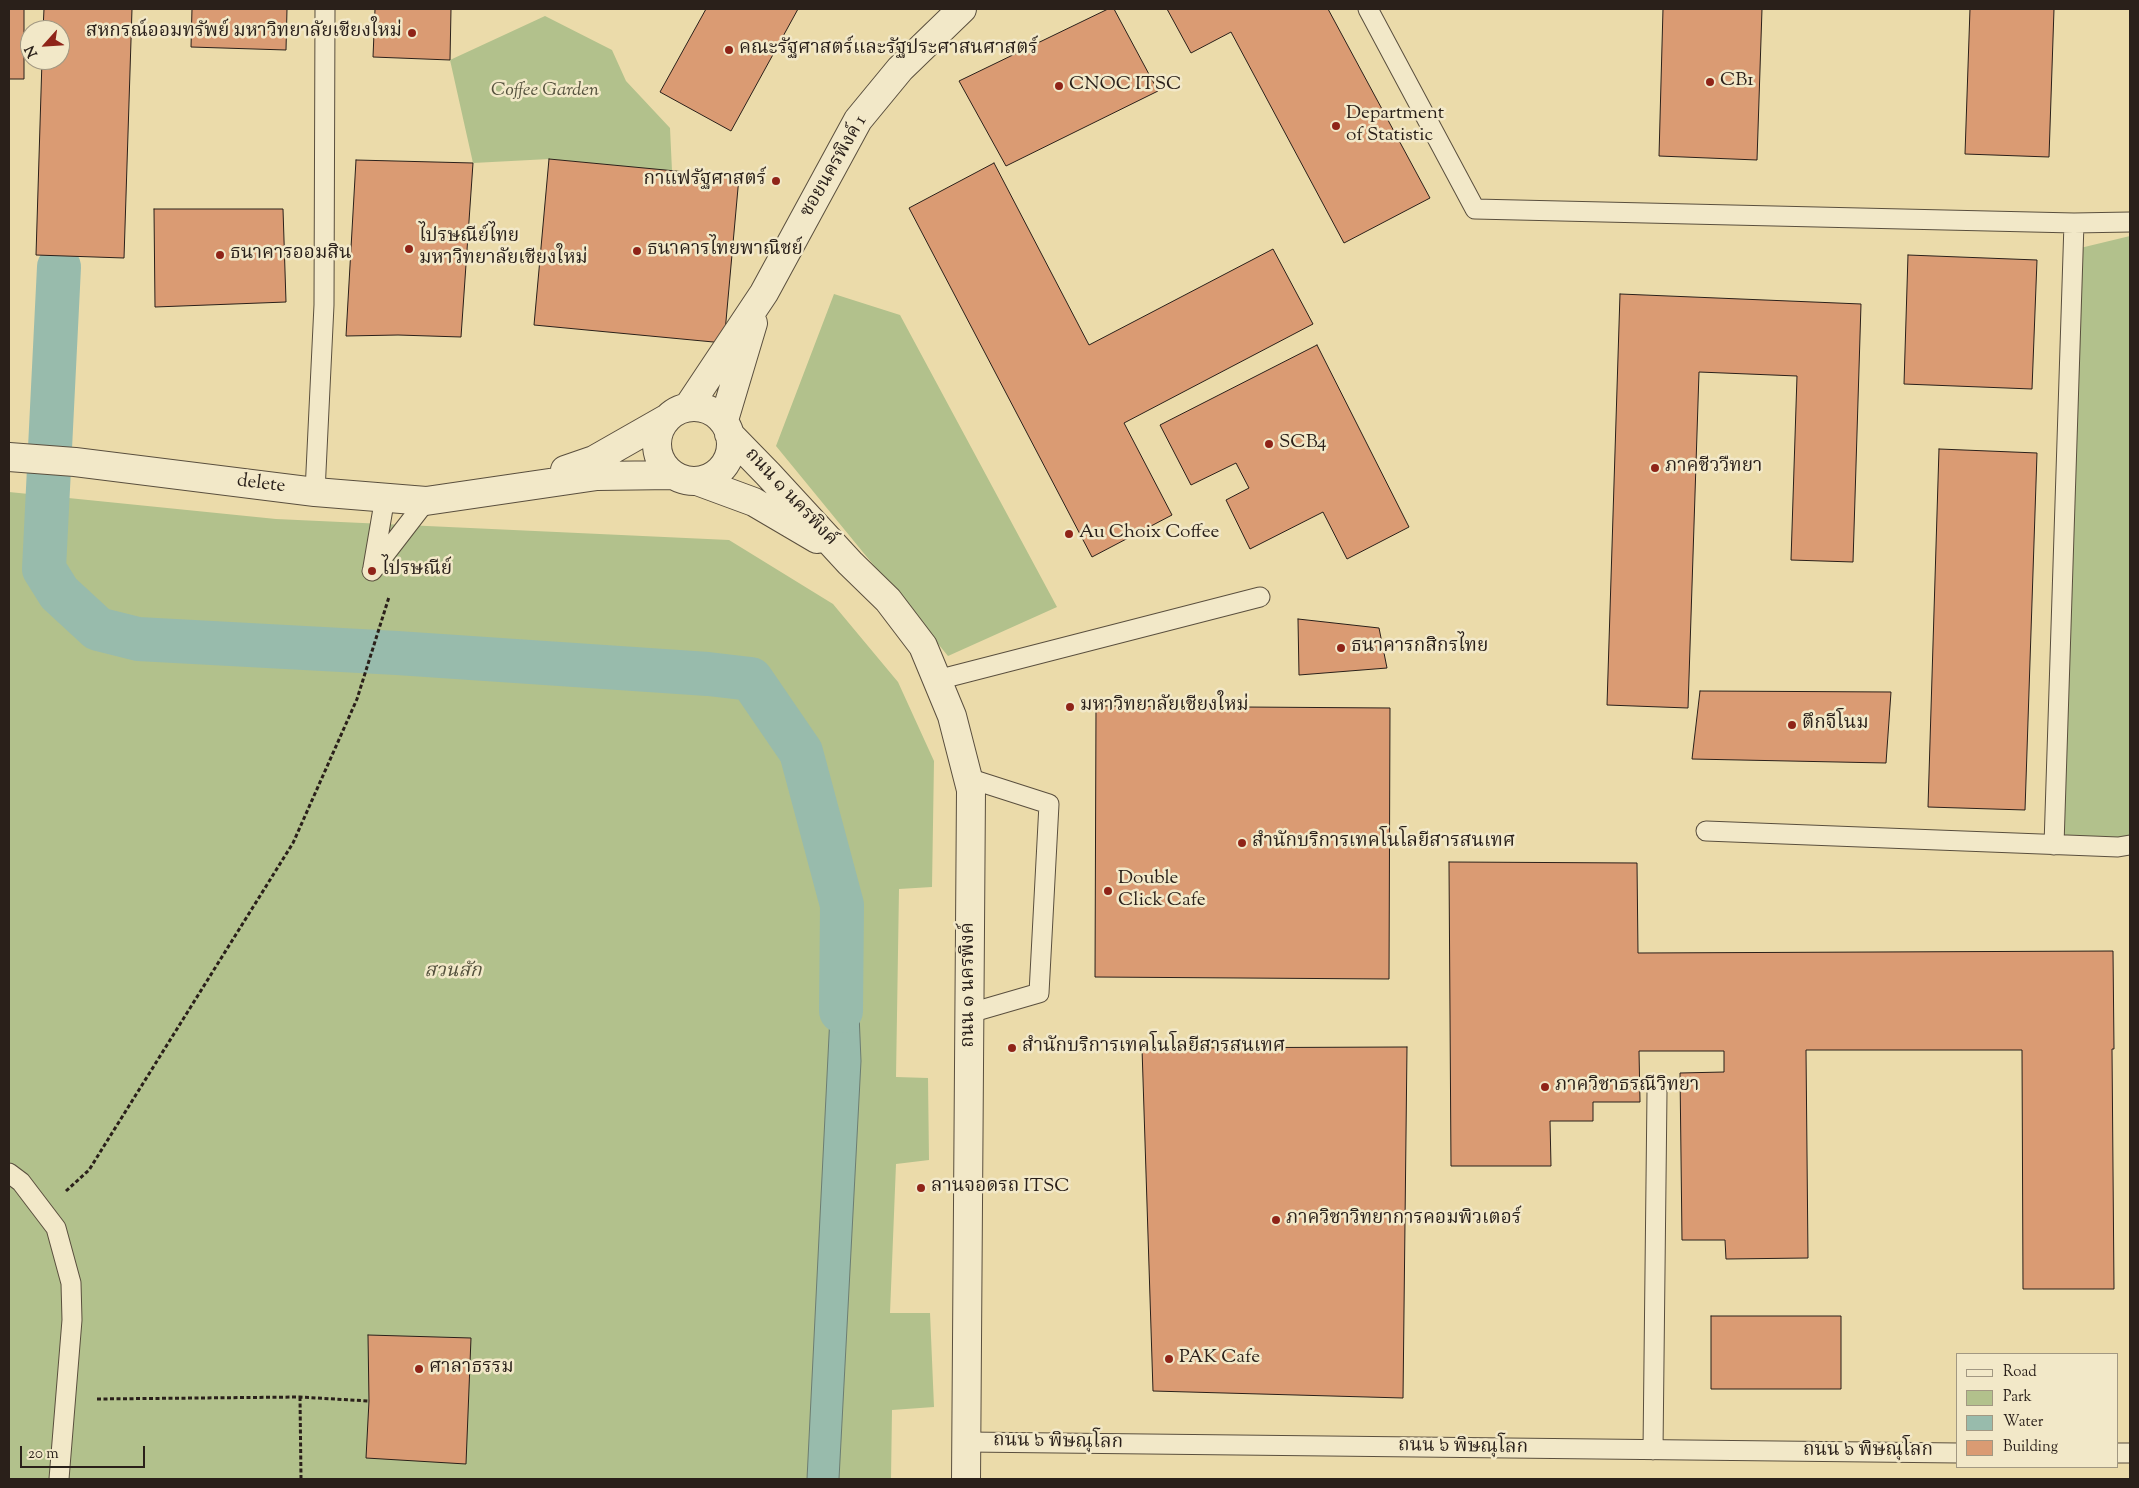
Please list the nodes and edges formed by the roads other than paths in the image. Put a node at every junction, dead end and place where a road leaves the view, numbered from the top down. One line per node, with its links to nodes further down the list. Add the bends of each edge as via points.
1 (325, 9): 12 (lane, via 324,305)
2 (962, 9): 6 (street, ซอยนครพิงค์ 1, via 900,69 858,120)
3 (1368, 9): 5 (lane, via 1475,209)
4 (2130, 222): 5 (lane)
5 (2074, 223): 20 (lane)
6 (764, 294): 7 (street, ซอยนครพิงค์ 1); 8 (street, ซอยนครพิงค์ 1)
7 (677, 413): 8 (street, via 700,407 712,411); 10 (street, via 660,430 657,442 664,466); 11 (street, via 594,460)
8 (726, 427): 10 (street, via 731,440 726,463 709,478); 15 (street, ถนน ๑ นครพิงค์)
9 (9, 458): 12 (lane, via 75,462)
10 (685, 478): 11 (street, via 597,476); 15 (street, ถนน ๑ นครพิงค์, via 754,502 809,533)
11 (519, 486): 14 (street)
12 (315, 492): 13 (lane)
13 (385, 497): 14 (lane); 14 (lane, via 372,571)
14 (426, 501)
15 (850, 563): 17 (street, ถนน ๑ นครพิงค์, via 888,600 923,646)
16 (1260, 597): 17 (lane)
17 (937, 680): 18 (street, ถนน ๑ นครพิงค์, via 952,716)
18 (968, 778): 22 (street, ถนน ๑ นครพิงค์, via 971,790); 22 (lane, via 1049,804 1039,993)
19 (1706, 831): 20 (lane)
20 (2054, 845): 21 (lane)
21 (2130, 845)
22 (970, 1013): 25 (street, ถนน ๑ นครพิงค์)
23 (1657, 1092): 26 (lane)
24 (9, 1173): 28 (lane, via 21,1182 56,1228 71,1283 72,1320)
25 (968, 1442): 26 (lane, ถนน ๖ พิษณุโลก); 29 (street, ถนน ๑ นครพิงค์)
26 (1653, 1450): 27 (lane, ถนน ๖ พิษณุโลก)
27 (1956, 1452)
28 (59, 1479)
29 (966, 1479)

